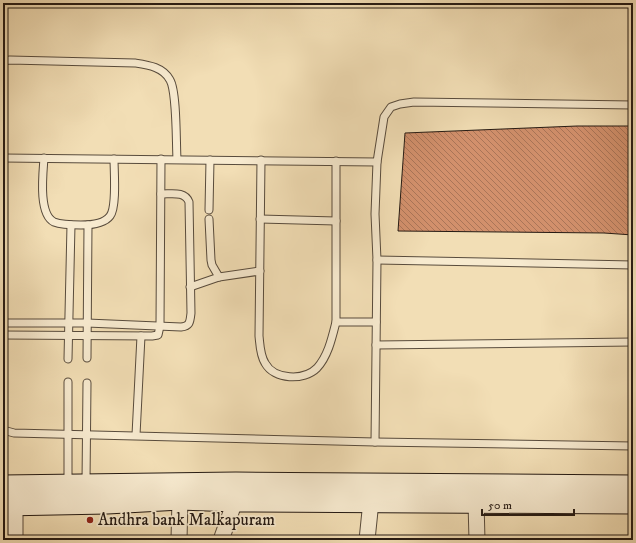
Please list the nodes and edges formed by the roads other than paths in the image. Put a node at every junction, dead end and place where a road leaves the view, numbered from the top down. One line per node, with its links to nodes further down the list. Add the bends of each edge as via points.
1 (3, 61): 7 (lane, via 135,63 150,65 163,72 170,80 174,91)
2 (633, 105): 11 (lane, via 414,102 400,104 391,107 384,116)
3 (3, 158): 4 (lane)
4 (44, 158): 5 (lane); 17 (lane, via 43,205 54,222)
5 (114, 159): 6 (lane); 18 (lane, via 114,208 110,216 103,221)
6 (161, 159): 7 (lane); 12 (lane)
7 (177, 160): 8 (lane)
8 (210, 160): 9 (lane); 13 (lane)
9 (261, 160): 10 (lane); 15 (lane)
10 (336, 161): 11 (lane); 16 (lane)
11 (377, 162): 19 (lane)
12 (161, 194): 23 (lane, via 184,195 189,202); 29 (lane)
13 (209, 210)
14 (209, 219): 22 (lane, via 211,260)
15 (260, 219): 16 (lane); 21 (lane)
16 (336, 221): 25 (lane)
17 (71, 225): 18 (lane); 27 (lane)
18 (88, 225): 28 (lane)
19 (376, 260): 20 (lane); 26 (lane)
20 (633, 265)
21 (260, 271): 22 (lane); 25 (lane, via 260,353 265,364 275,373 287,378 304,376 316,368 331,343)
22 (219, 277): 23 (lane)
23 (190, 287): 29 (lane, via 190,322 181,328)
24 (3, 322): 27 (lane)
25 (336, 322): 26 (lane)
26 (376, 322): 35 (lane)
27 (68, 323): 28 (lane); 31 (lane)
28 (87, 323): 29 (lane); 32 (lane)
29 (160, 326): 33 (lane, via 158,335)
30 (3, 335): 31 (lane)
31 (68, 336): 32 (lane); 37 (lane)
32 (87, 336): 33 (lane); 36 (lane)
33 (141, 336): 43 (lane)
34 (633, 342): 35 (lane)
35 (376, 345): 44 (lane)
36 (87, 358)
37 (68, 359)
38 (68, 382): 41 (lane)
39 (87, 383): 42 (lane)
40 (3, 430): 41 (lane, via 14,433)
41 (68, 433): 42 (lane); 48 (lane)
42 (87, 434): 43 (lane); 48 (lane)
43 (136, 435): 44 (lane)
44 (375, 442): 45 (lane)
45 (633, 446)
46 (3, 486): 48 (main road)
47 (633, 486): 48 (main road, via 236,483)
48 (80, 491): 49 (main road); 54 (main road)
49 (180, 499): 50 (main road); 56 (street)
50 (235, 501): 51 (main road); 57 (street)
51 (371, 502): 52 (main road); 58 (street)
52 (476, 502): 53 (main road); 59 (street)
53 (633, 503)
54 (9, 505): 55 (street)
55 (15, 540)
56 (179, 540)
57 (221, 540)
58 (368, 540)
59 (477, 540)

